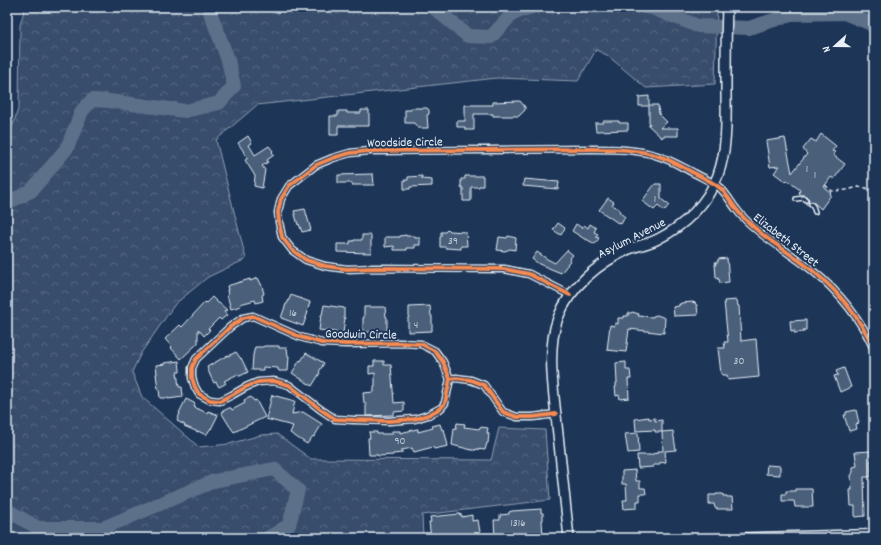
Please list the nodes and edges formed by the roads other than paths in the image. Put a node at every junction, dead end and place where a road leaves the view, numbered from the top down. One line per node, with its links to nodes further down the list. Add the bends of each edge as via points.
1 (727, 8): 2 (main road, Asylum Avenue, via 726,138)
2 (714, 184): 7 (main road, Asylum Avenue, via 689,218 678,227 656,241 630,249 609,261 592,272); 7 (street, Woodside Circle, via 659,156 614,149 369,151 350,153 316,165 288,186 281,199 278,212 282,237 292,250 306,260 347,269 504,268 529,274); 8 (street, Elizabeth Street, via 725,193 744,218 837,292 867,334)
3 (796, 199): 4 (lane)
4 (806, 200)
5 (811, 204): 6 (lane)
6 (815, 212)
7 (570, 295): 10 (main road, Asylum Avenue, via 558,318 552,340)
8 (874, 349)
9 (450, 379): 9 (street, Goodwin Circle, via 444,362 435,351 420,344 322,343 300,337 253,316 243,318 230,327 196,359 192,368 194,387 199,394 210,400 220,401 258,382 274,381 289,385 335,419 354,420 389,421 428,415 445,403); 10 (street, via 471,380 484,385 503,412 517,417)
10 (556, 414): 12 (main road, Asylum Avenue)
11 (874, 534): 13 (street)
12 (569, 538)
13 (684, 538)

